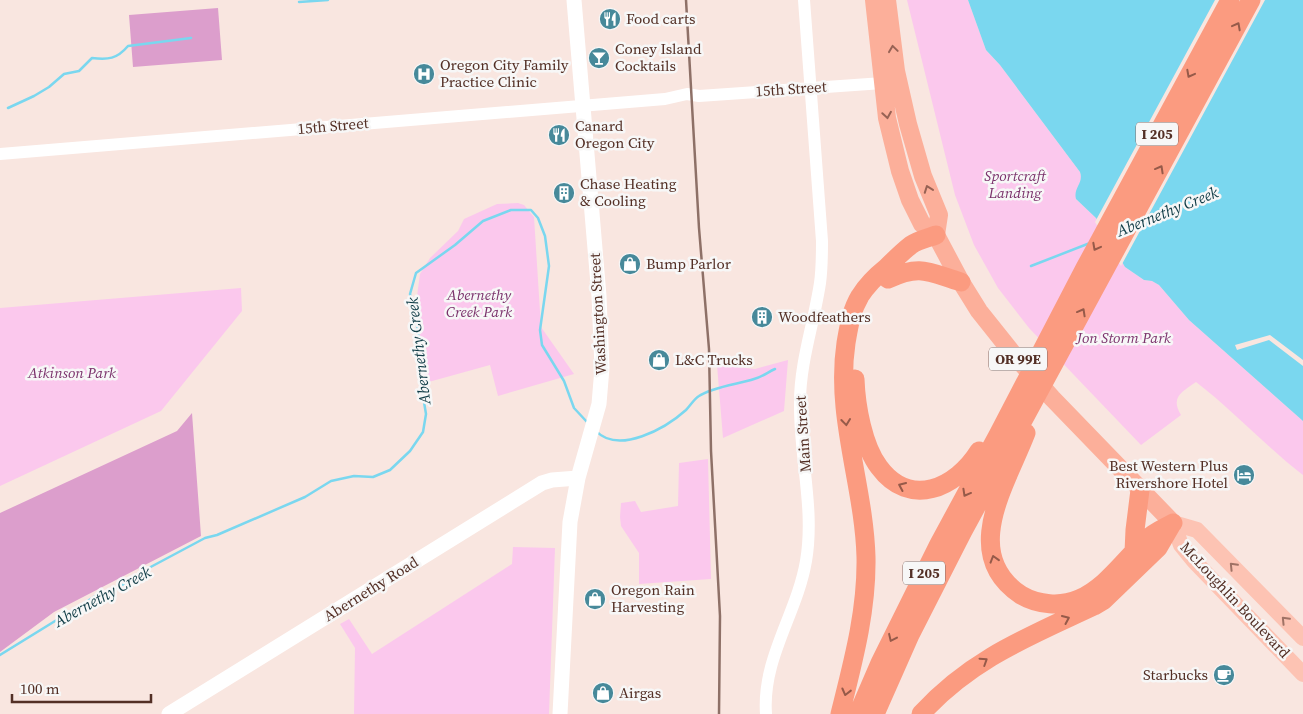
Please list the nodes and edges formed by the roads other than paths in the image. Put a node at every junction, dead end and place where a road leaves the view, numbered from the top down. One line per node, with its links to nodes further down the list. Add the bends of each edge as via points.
1 (574, 0): 9 (main road, Washington Street)
2 (804, 0): 8 (street, Main Street)
3 (874, 0): 7 (highway, McLoughlin Boulevard / OR 99E)
4 (887, 0): 11 (highway, one-way to 4, via 939,215 923,176 908,124 896,71)
5 (1230, 0): 14 (highway, I 205, one-way to 14)
6 (1251, 0): 14 (highway, I 205, one-way to 6)
7 (883, 83): 8 (street, 15th Street); 11 (highway, McLoughlin Boulevard / OR 99E, one-way to 11, via 887,118 906,189 922,224)
8 (810, 88): 9 (street, 15th Street, via 699,96 687,94); 24 (street, Main Street, via 822,266 800,390 809,534 802,580 770,666)
9 (583, 106): 10 (street, 15th Street); 16 (main road, Washington Street, via 602,368 599,404)
10 (0, 154)
11 (936, 235): 12 (highway); 13 (highway, McLoughlin Boulevard / OR 99E); 25 (highway, one-way to 25, via 912,244 868,285 856,304 848,328 844,354 844,400 866,558 860,628)
12 (888, 280): 13 (highway, via 903,273 923,270); 15 (highway, one-way to 12, via 974,459 948,484 936,488 904,487 878,467 862,427 855,381 861,318 868,302)
13 (961, 282): 17 (highway, McLoughlin Boulevard / OR 99E, via 1014,355)
14 (1043, 366): 15 (highway, I 205)
15 (1004, 442): 19 (highway, one-way to 15, via 1093,591 1078,600 1049,604 1017,592 998,570 990,544); 26 (highway, I 205, one-way to 26, via 930,561); 27 (highway, I 205)
16 (578, 478): 22 (main road, Abernethy Road, via 542,483); 23 (main road, Washington Street, via 568,537)
17 (1140, 490): 18 (highway, McLoughlin Boulevard / OR 99E); 19 (highway)
18 (1173, 523): 19 (highway, via 1148,537); 20 (main road, McLoughlin Boulevard / OR 99E, one-way to 18, via 1197,530); 21 (main road, McLoughlin Boulevard / OR 99E, via 1181,545 1194,561); 28 (highway, one-way to 18, via 950,686 990,657 1104,600 1158,548)
19 (1134, 552)
20 (1303, 638)
21 (1303, 674)
22 (170, 714)
23 (560, 714)
24 (766, 714)
25 (840, 714)
26 (858, 714)
27 (875, 714)
28 (921, 714)

